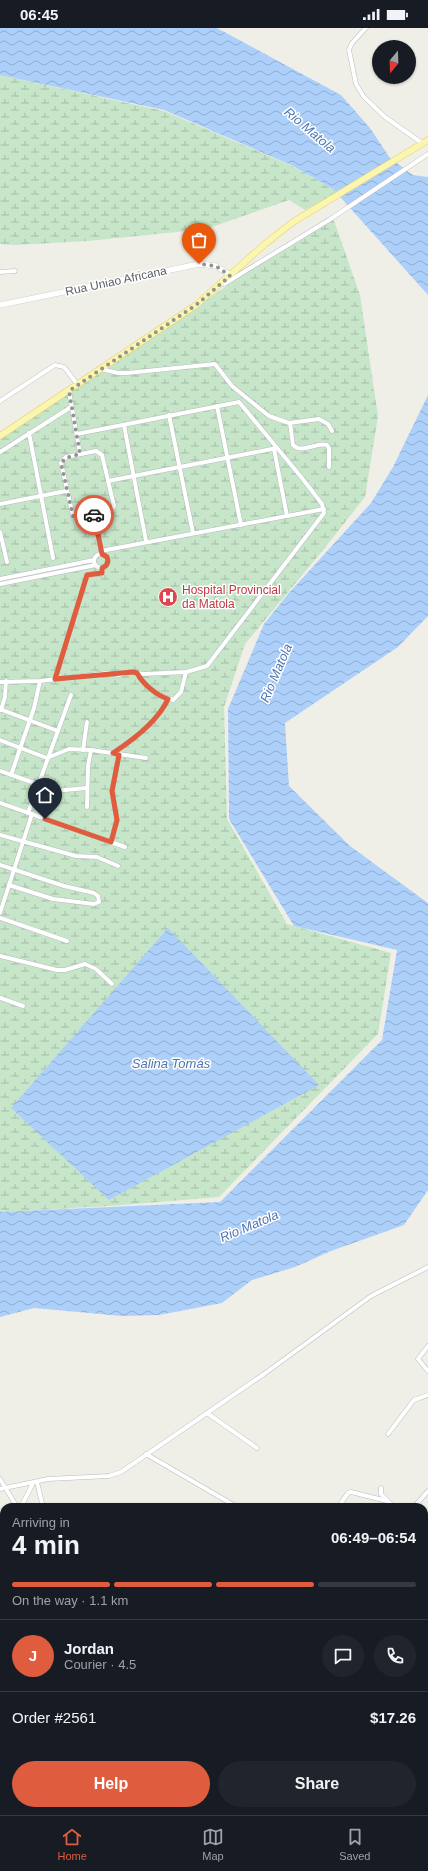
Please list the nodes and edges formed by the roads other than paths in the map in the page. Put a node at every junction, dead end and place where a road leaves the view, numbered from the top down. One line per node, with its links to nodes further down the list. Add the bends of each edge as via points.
1 (366, 28): 3 (street, via 349,50 356,84 364,97 385,117)
2 (428, 140): 3 (main road)
3 (422, 143): 7 (main road, via 268,241)
4 (428, 154): 8 (street, via 338,214)
5 (15, 271): 6 (street)
6 (0, 272)
7 (230, 276): 8 (main road); 9 (main road, Rua Uniao Africana, via 216,266 199,264)
8 (215, 289): 10 (main road, via 196,305)
9 (0, 305)
10 (101, 369): 11 (main road); 17 (street, via 127,373 215,364 232,386 260,410)
11 (78, 385): 12 (main road); 13 (street, via 64,367 55,365)
12 (69, 391): 15 (street); 22 (main road)
13 (0, 401)
14 (217, 406): 16 (street); 23 (street, via 235,402 242,404); 26 (street)
15 (71, 407): 20 (street); 21 (street)
16 (169, 416): 18 (street); 28 (street)
17 (290, 423): 19 (street, via 319,419 328,424); 27 (street, via 292,445 300,448 327,445)
18 (124, 424): 21 (street); 29 (street)
19 (332, 431)
20 (29, 433): 24 (street); 32 (street)
21 (77, 434): 25 (street)
22 (0, 436)
23 (276, 448): 26 (street); 34 (street); 36 (street)
24 (0, 452)
25 (80, 454): 30 (street, via 96,451 102,454); 31 (street, via 66,458 61,463)
26 (227, 458): 28 (street); 37 (street)
27 (330, 466)
28 (179, 467): 29 (street); 39 (street)
29 (134, 476): 30 (street); 40 (street)
30 (108, 481): 35 (street, via 114,506 107,513)
31 (66, 491): 32 (street); 35 (street, via 73,516 78,518)
32 (41, 496): 33 (street); 42 (street)
33 (0, 504)
34 (324, 510): 36 (street); 49 (street, via 322,518 255,602 213,661 203,668)
35 (94, 515): 41 (street)
36 (287, 516): 37 (street)
37 (240, 525): 39 (street)
38 (0, 532): 44 (street)
39 (193, 533): 40 (street)
40 (146, 542): 41 (street)
41 (101, 552): 43 (street); 46 (street, via 107,557 108,562)
42 (54, 558)
43 (94, 560): 45 (street); 47 (street)
44 (7, 562)
45 (96, 566): 46 (street); 48 (street)
46 (102, 568): 51 (street, via 100,574 87,575)
47 (0, 579)
48 (0, 584)
49 (186, 672): 50 (street); 56 (street, via 179,695 174,700)
50 (137, 673): 51 (street); 56 (street, via 142,682)
51 (55, 679): 52 (street)
52 (40, 680): 53 (street); 58 (street)
53 (6, 681): 54 (street); 57 (street, via 5,697)
54 (0, 682)
55 (71, 695): 60 (street)
56 (168, 699): 65 (street, via 162,711 146,727)
57 (0, 709): 58 (street)
58 (30, 721): 60 (street); 62 (street)
59 (87, 722): 63 (street)
60 (58, 731): 67 (street)
61 (0, 740): 62 (street)
62 (21, 748): 67 (street); 70 (street)
63 (83, 750): 64 (street); 67 (street, via 65,750)
64 (91, 750): 65 (street); 72 (street, via 88,758)
65 (113, 753): 66 (street)
66 (119, 755): 68 (street); 77 (street, via 112,791 117,820)
67 (47, 758): 71 (street)
68 (146, 758)
69 (0, 771): 70 (street)
70 (11, 775): 71 (street)
71 (37, 785): 72 (street, via 54,790); 75 (street)
72 (87, 788): 74 (street)
73 (0, 803): 75 (street)
74 (87, 807)
75 (30, 813): 77 (street); 78 (street)
76 (0, 835): 78 (street)
77 (111, 842): 79 (street)
78 (24, 843): 81 (street, via 76,856 97,857); 82 (street)
79 (125, 847)
80 (0, 865): 82 (street)
81 (118, 866)
82 (15, 870): 83 (street); 83 (street, via 94,893 98,896 99,902 94,904 53,899)
83 (9, 885): 85 (street)
84 (0, 895): 85 (street)
85 (5, 897): 86 (street)
86 (0, 913)
87 (0, 918): 88 (street)
88 (67, 941)
89 (0, 956): 90 (street, via 56,970 85,964 96,969)
90 (112, 984)
91 (0, 998): 92 (street)
92 (23, 1006)
93 (428, 1267): 97 (street, via 371,1296)
94 (428, 1346): 95 (street, via 418,1359)
95 (428, 1371)
96 (428, 1395): 98 (street, via 414,1400)
97 (207, 1413): 99 (street); 100 (street)
98 (388, 1434)
99 (257, 1448)
100 (146, 1454): 102 (street, via 116,1474); 110 (street)
101 (0, 1479): 103 (street)
102 (35, 1482): 103 (street); 108 (street); 109 (street)
103 (2, 1488): 107 (street)
104 (382, 1488): 106 (street, via 381,1494)
105 (427, 1492): 113 (street)
106 (387, 1501): 111 (street, via 351,1492); 112 (street)
107 (15, 1503)
108 (23, 1503)
109 (42, 1503)
110 (230, 1503)
111 (341, 1503)
112 (389, 1503)
113 (417, 1503)

